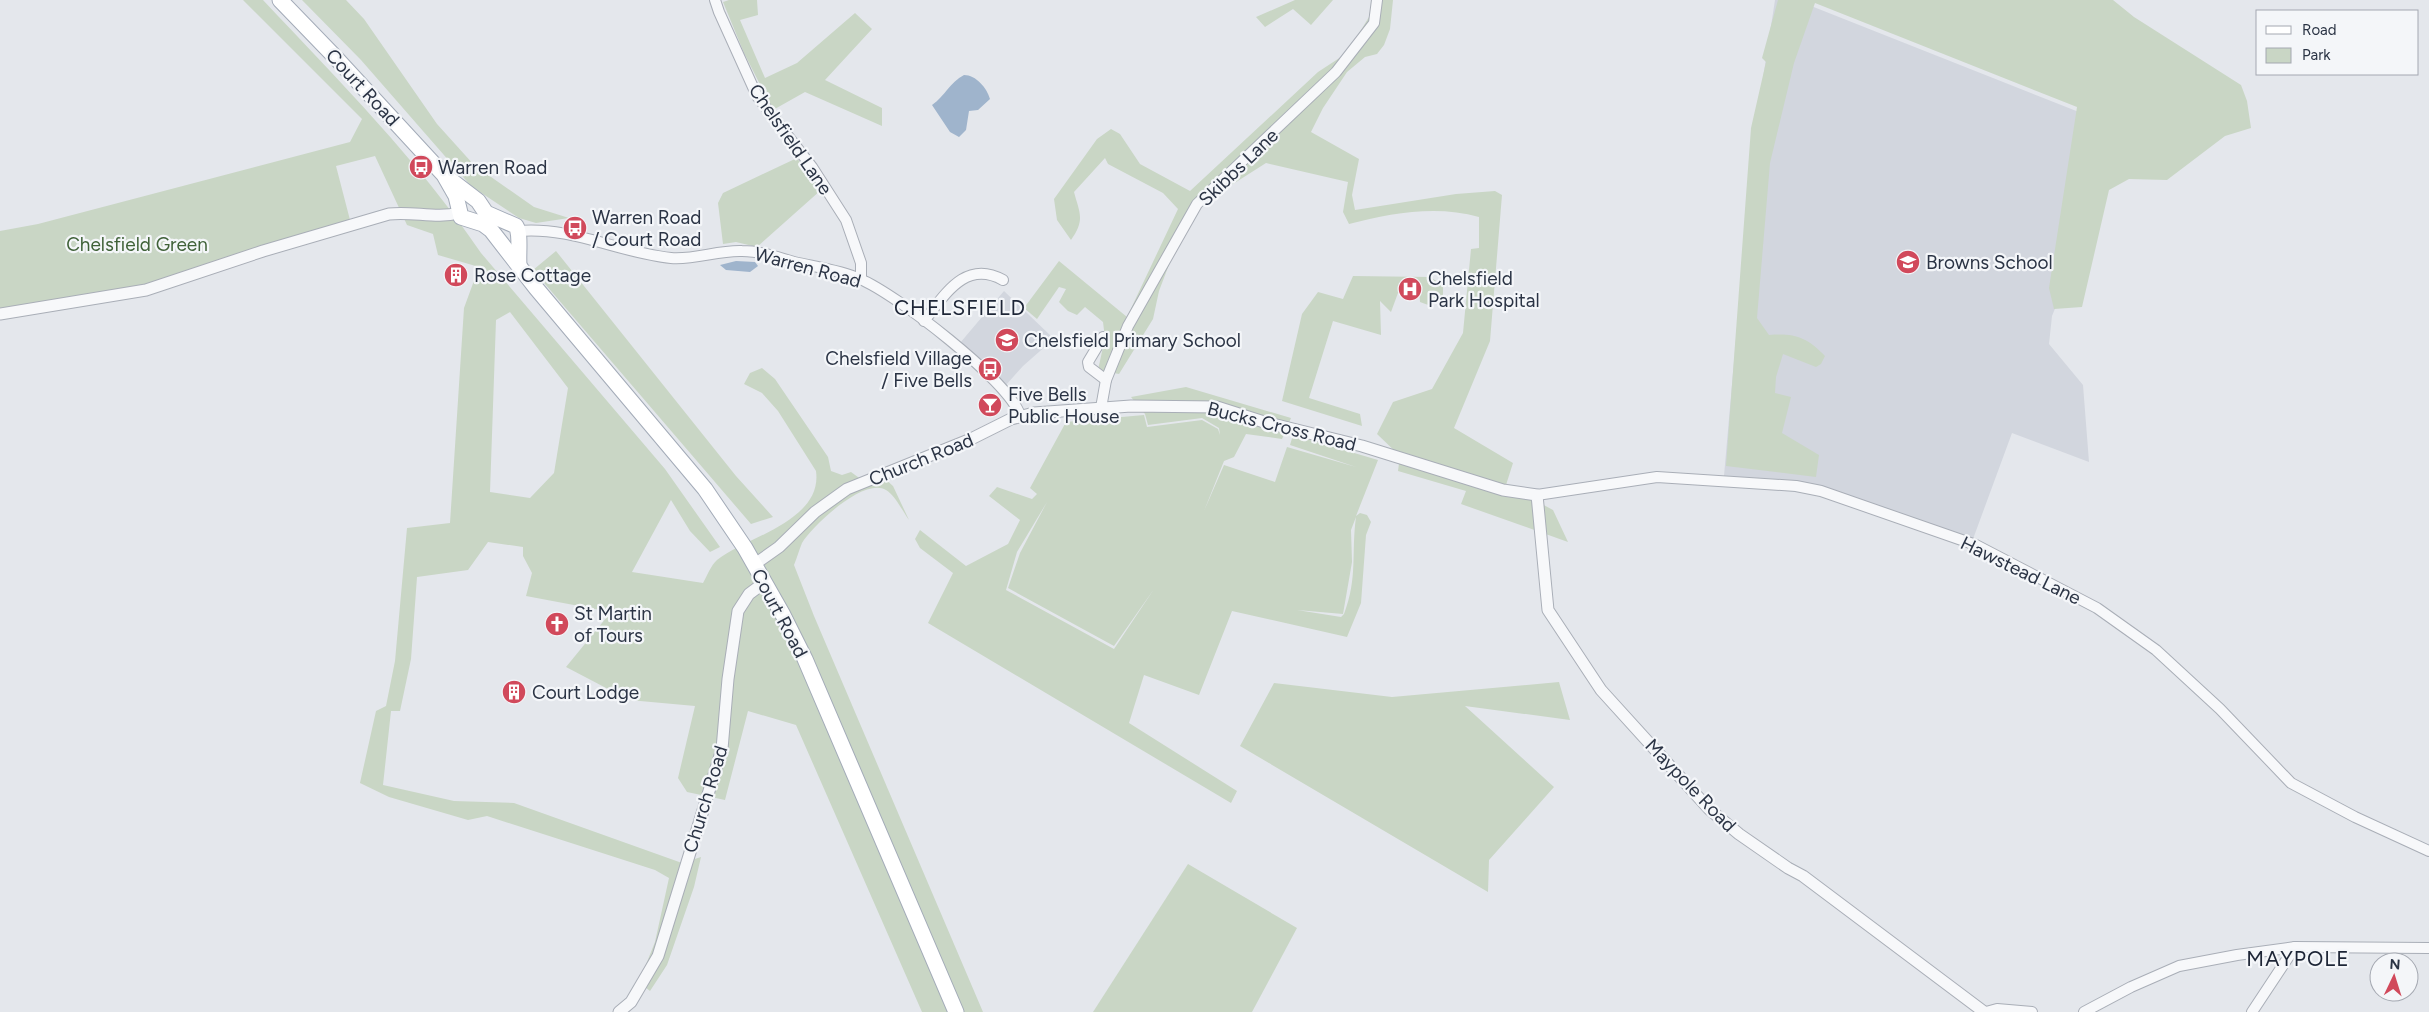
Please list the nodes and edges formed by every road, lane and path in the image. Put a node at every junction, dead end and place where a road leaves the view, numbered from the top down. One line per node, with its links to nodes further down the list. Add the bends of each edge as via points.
1 (280, 0): 4 (main road, Court Road)
2 (715, 0): 10 (street, Chelsfield Lane, via 757,96 812,167 846,220 861,263)
3 (1377, 0): 15 (street, Skibbs Lane, via 1374,23 1336,72 1197,204 1128,326)
4 (444, 175): 5 (main road, Court Road, via 458,183); 6 (main road, Court Road)
5 (477, 203): 6 (main road, via 463,199); 7 (main road, Court Road, via 491,216)
6 (462, 213): 8 (main road, Court Road, via 488,227); 12 (street, via 441,216 389,214 146,290)
7 (515, 229): 8 (main road, via 498,227); 9 (main road); 10 (street, Warren Road, via 560,233 670,258 731,251 755,252)
8 (498, 240): 9 (main road, Court Road)
9 (519, 265): 19 (main road, Court Road, via 705,489)
10 (861, 279): 13 (street, Warren Road)
11 (1003, 280): 13 (street, via 986,273 964,278 955,284)
12 (0, 314)
13 (924, 321): 17 (street, Warren Road, via 988,375 1014,404)
14 (1103, 337): 15 (street, via 1088,362 1089,367)
15 (1106, 380): 16 (street, Skibbs Lane)
16 (1100, 408): 17 (street, Bucks Cross Road); 18 (street, Bucks Cross Road, via 1217,407 1368,448 1496,488)
17 (1020, 416): 19 (street, Church Road, via 971,440 847,489)
18 (1537, 495): 21 (street, Hawstead Lane, via 1657,477 1796,486 1820,491 1976,545 2097,608 2156,650 2220,709 2291,783); 26 (street, Maypole Road, via 1548,610 1601,690 1709,809)
19 (755, 564): 20 (main road, Court Road)
20 (765, 582): 24 (street, Church Road, via 749,594 738,611 722,748 658,956 631,1002); 25 (main road, Court Road, via 805,659)
21 (2429, 851)
22 (2294, 947): 23 (street); 28 (street, via 2179,966 2131,986); 29 (street)
23 (2429, 948)
24 (619, 1012)
25 (956, 1012)
26 (1985, 1012): 27 (street, via 1997,1009)
27 (2032, 1012)
28 (2084, 1012)
29 (2252, 1012)

